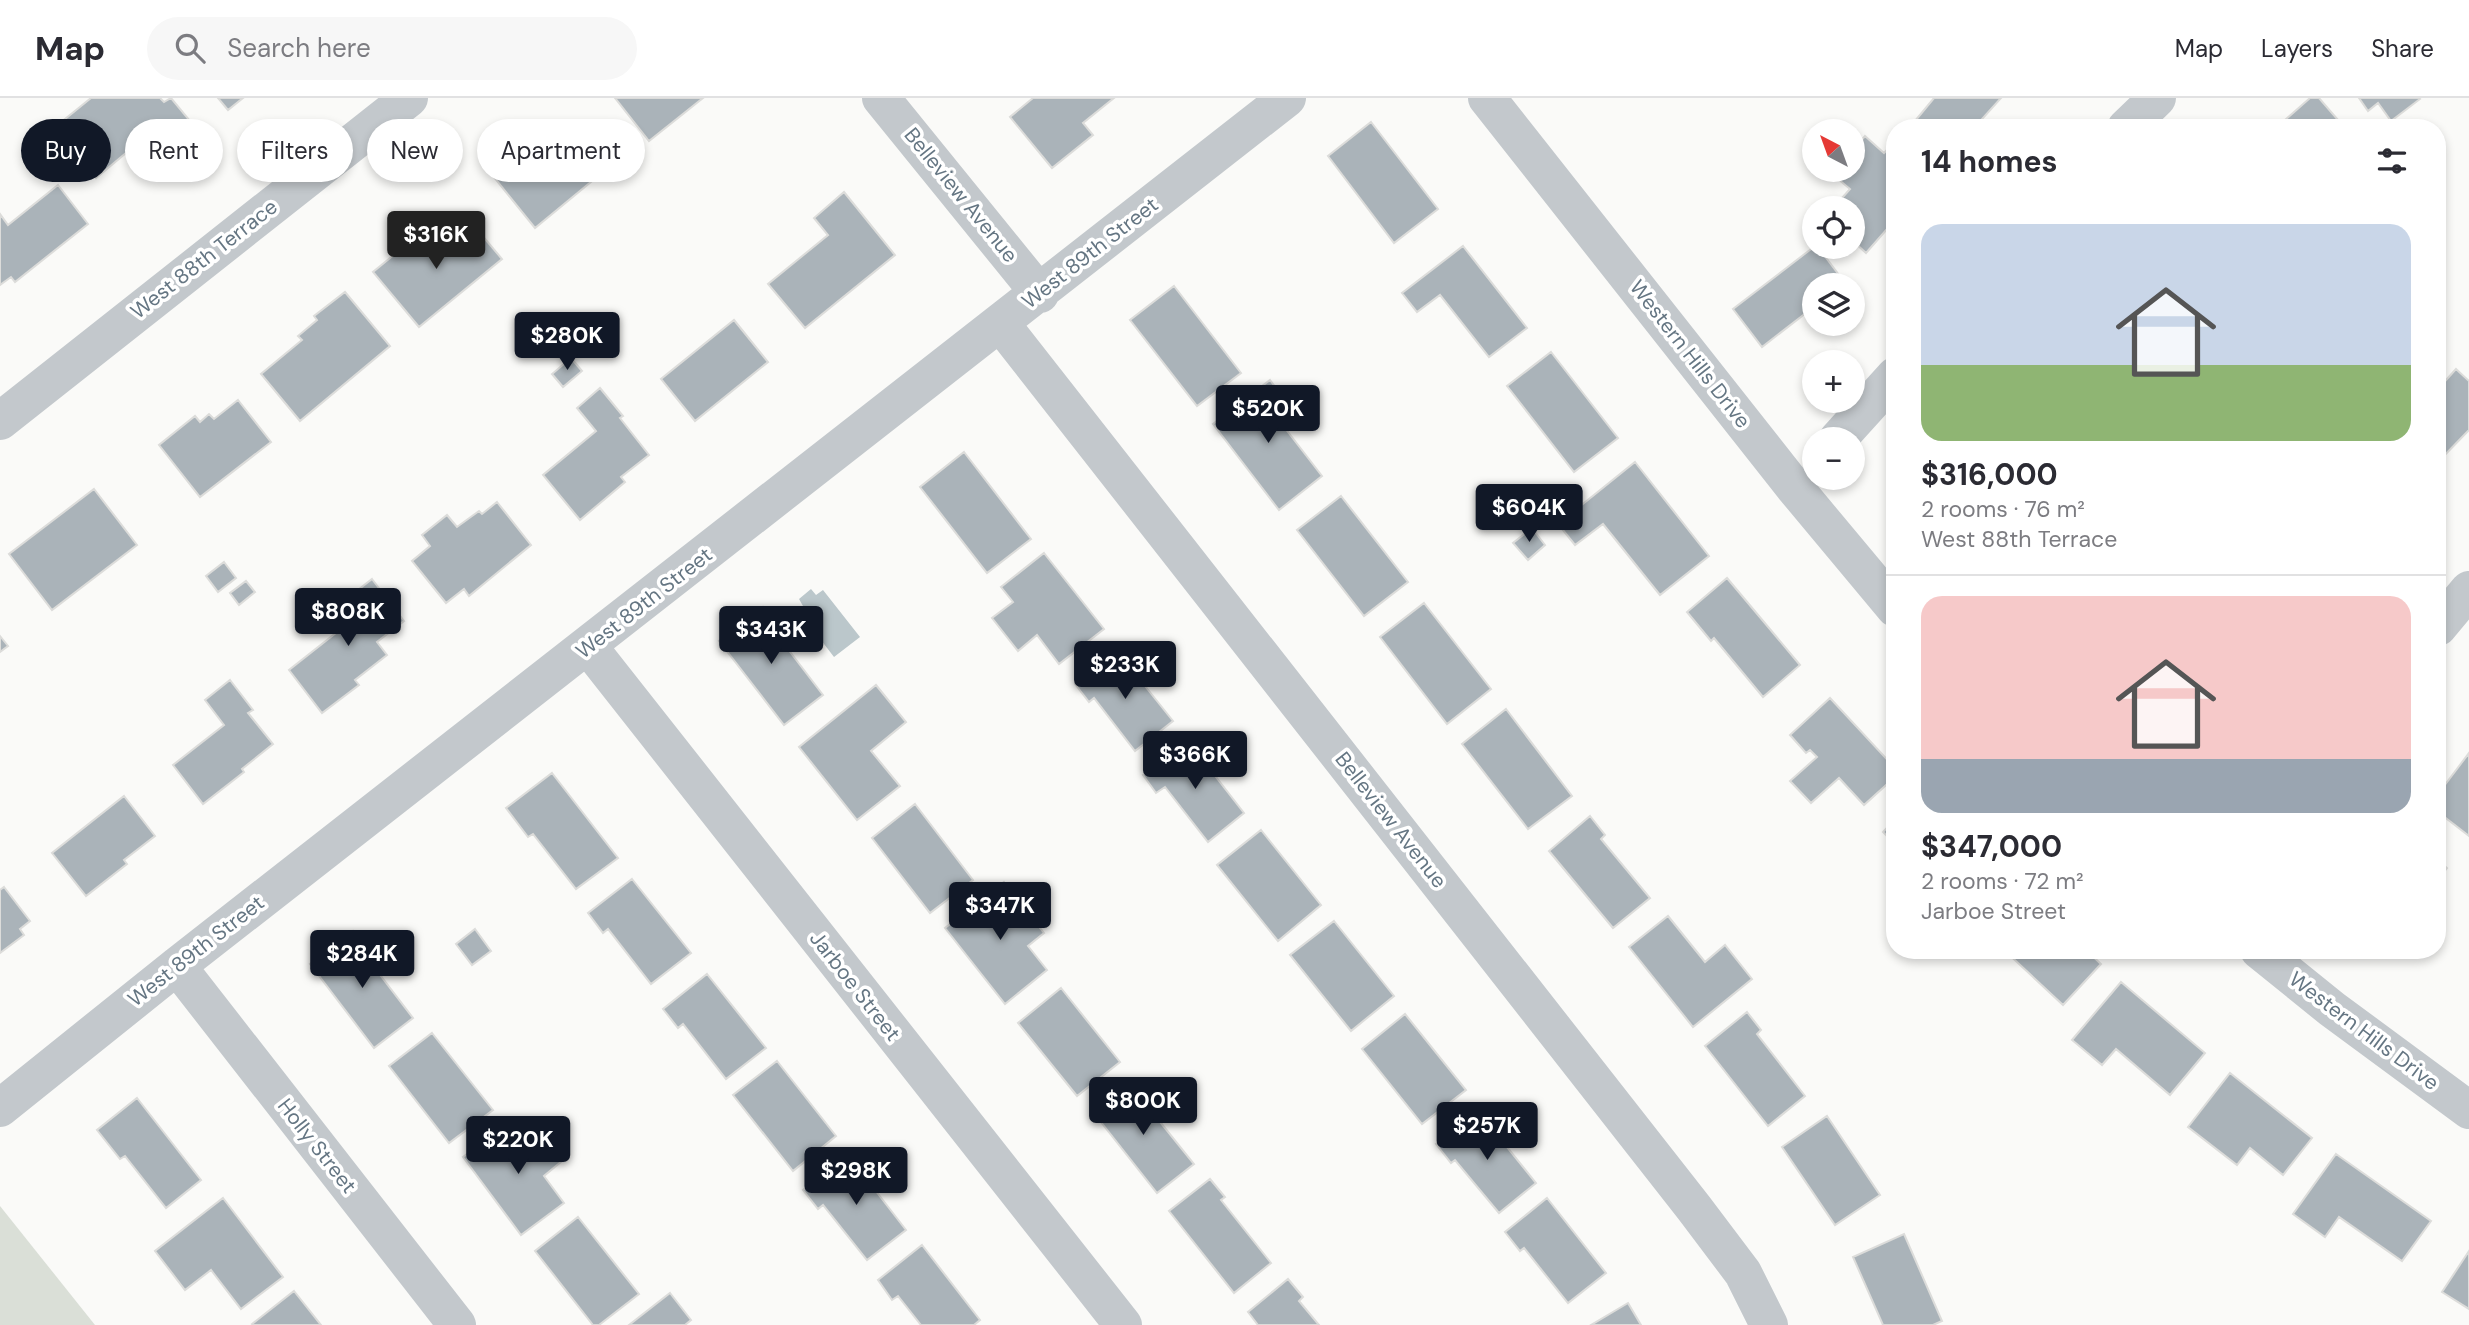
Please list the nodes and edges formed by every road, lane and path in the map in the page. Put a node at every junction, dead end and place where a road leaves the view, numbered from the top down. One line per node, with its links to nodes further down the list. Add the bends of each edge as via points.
1 (409, 98): 10 (street, West 88th Terrace)
2 (881, 98): 7 (street, Belleview Avenue)
3 (1287, 98): 7 (street, West 89th Street)
4 (1487, 98): 12 (street, Western Hills Drive)
5 (2157, 98): 6 (street)
6 (2135, 119)
7 (1040, 294): 8 (street, West 89th Street)
8 (1001, 324): 17 (street, West 89th Street); 24 (street, Belleview Avenue, via 1694,1208 1743,1273)
9 (1886, 386): 11 (street)
10 (0, 421)
11 (1849, 427)
12 (1802, 472)
13 (1815, 490): 15 (street, Western Hills Drive)
14 (2469, 590): 16 (street)
15 (1886, 595)
16 (2446, 617)
17 (588, 646): 19 (street, West 89th Street); 23 (street, Jarboe Street)
18 (2270, 959): 21 (street, Western Hills Drive)
19 (177, 966): 20 (street, West 89th Street); 22 (street, Holly Street)
20 (9, 1097)
21 (2469, 1110)
22 (457, 1325)
23 (1123, 1325)
24 (1769, 1325)

